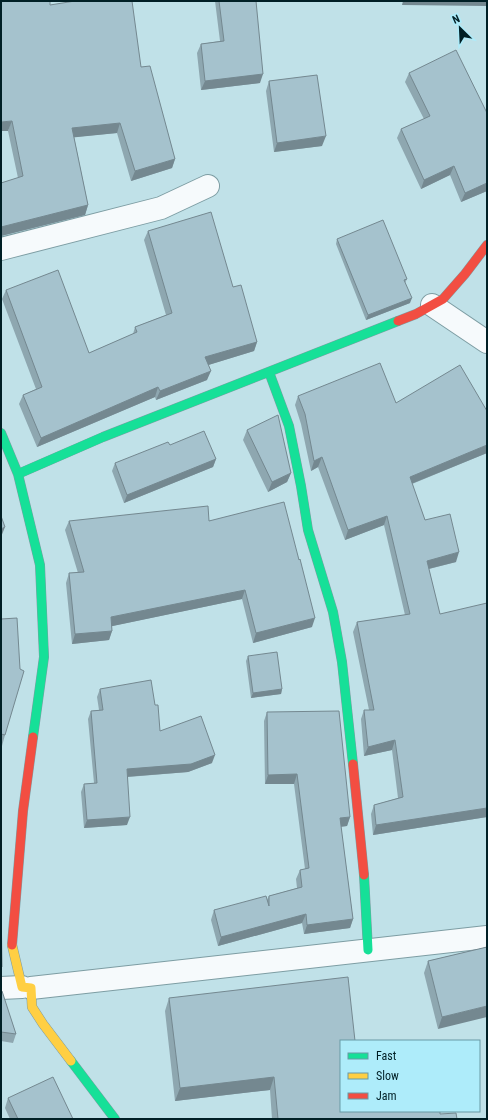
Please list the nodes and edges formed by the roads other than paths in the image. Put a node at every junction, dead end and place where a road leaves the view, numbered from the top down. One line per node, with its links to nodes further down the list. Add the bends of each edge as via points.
1 (208, 186): 3 (street, via 161,208)
2 (487, 245): 4 (street, via 443,299)
3 (1, 249)
4 (432, 306): 5 (street); 6 (street)
5 (487, 342)
6 (269, 372): 8 (street, via 103,437); 10 (street, via 289,426 302,486 308,530 333,612 342,662 363,862)
7 (1, 433): 8 (street)
8 (18, 474): 11 (street, via 40,565 44,657 23,811 12,944)
9 (487, 937): 10 (street)
10 (368, 950): 11 (street)
11 (18, 988): 12 (street)
12 (115, 1119)

